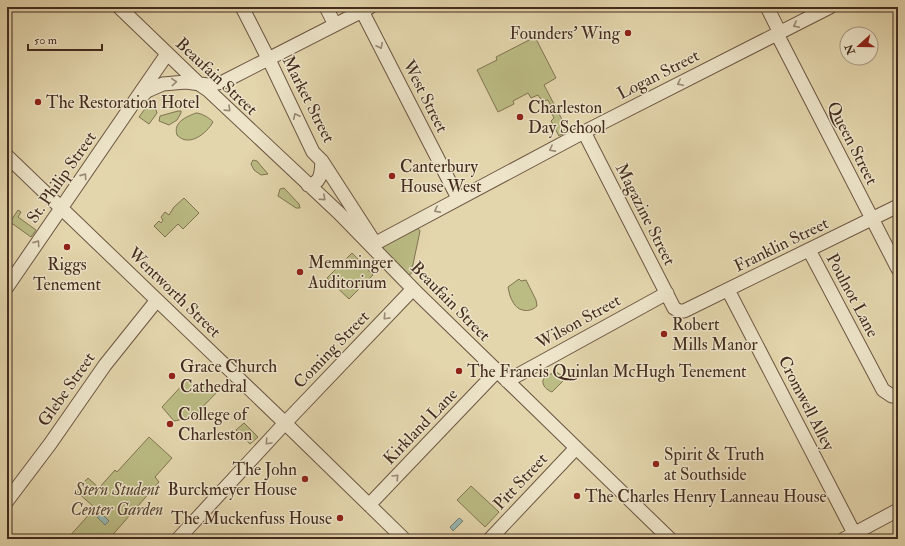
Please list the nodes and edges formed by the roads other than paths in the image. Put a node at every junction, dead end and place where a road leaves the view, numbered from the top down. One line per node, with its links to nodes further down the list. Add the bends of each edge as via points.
1 (118, 7): 9 (street, Beaufain Street)
2 (242, 7): 10 (street, Market Street)
3 (326, 7): 7 (street)
4 (767, 7): 8 (street, Queen Street)
5 (830, 7): 8 (street, Logan Street, one-way to 8)
6 (366, 9): 7 (street, St. Philip Street); 17 (street, West Street, one-way to 17)
7 (335, 25): 10 (street, St. Philip Street)
8 (778, 33): 13 (street, Logan Street, one-way to 13); 20 (street, Queen Street)
9 (167, 54): 11 (street, Beaufain Street); 12 (street, St. Philip Street)
10 (269, 59): 11 (street, St. Philip Street, via 223,82); 15 (street, Market Street, one-way to 10, via 313,152)
11 (198, 84): 12 (street, St. Philip Street, one-way to 11, via 147,91 163,84); 16 (street, Beaufain Street, one-way to 16, via 208,90)
12 (131, 108): 19 (street, St. Philip Street, one-way to 12)
13 (584, 132): 17 (street, Logan Street, one-way to 17); 28 (street, Magazine Street)
14 (7, 156): 19 (street, Wentworth Street)
15 (322, 161): 16 (street, via 320,178 315,184); 21 (street, Market Street)
16 (308, 185): 23 (street, Beaufain Street, one-way to 23)
17 (458, 198): 21 (street, Logan Street, one-way to 21)
18 (898, 206): 20 (street, Franklin Street)
19 (62, 208): 25 (street, St. Philip Street, one-way to 19); 29 (street, Wentworth Street)
20 (872, 219): 22 (street, Franklin Street); 24 (street, Queen Street)
21 (376, 243): 23 (street, Market Street)
22 (809, 250): 27 (street, Franklin Street); 33 (street, Poulnot Lane, via 882,390)
23 (389, 264): 26 (street, Beaufain Street)
24 (898, 269)
25 (7, 287)
26 (413, 289): 31 (street, Beaufain Street); 34 (street, Coming Street, one-way to 34)
27 (728, 290): 30 (street, Franklin Street, via 684,311); 39 (street, Cromwell Alley)
28 (667, 294): 30 (street, Magazine Street, via 674,308); 32 (street, Wilson Street)
29 (157, 300): 34 (street, Wentworth Street); 36 (street, Glebe Street, via 105,365)
30 (679, 310)
31 (497, 371): 32 (street, Beaufain Street); 37 (street, Kirkland Lane, one-way to 31)
32 (507, 381): 35 (street, Beaufain Street)
33 (892, 396)
34 (285, 423): 37 (street, Wentworth Street); 40 (street, Coming Street, one-way to 40)
35 (576, 448): 42 (street, Pitt Street); 43 (street, Beaufain Street)
36 (7, 501)
37 (369, 505): 41 (street, Wentworth Street)
38 (898, 510): 39 (street)
39 (849, 536)
40 (178, 539)
41 (404, 539)
42 (490, 539)
43 (670, 539)

